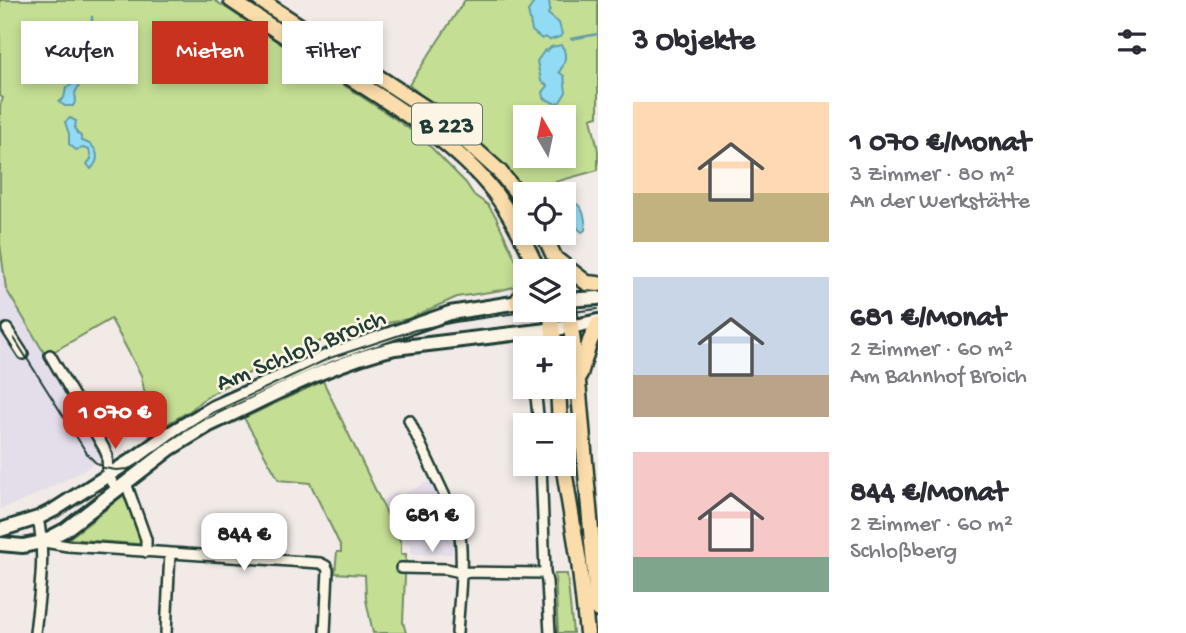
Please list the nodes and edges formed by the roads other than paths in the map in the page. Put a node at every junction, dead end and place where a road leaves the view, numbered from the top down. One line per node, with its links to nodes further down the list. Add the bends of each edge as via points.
1 (230, 0): 4 (main road, B 223, via 423,126 462,158 494,192)
2 (260, 0): 3 (main road, B 223, via 438,116)
3 (513, 188)
4 (531, 255): 5 (main road); 6 (main road, B 223)
5 (530, 259)
6 (533, 259)
7 (576, 276): 8 (main road)
8 (598, 284)
9 (598, 298): 10 (main road)
10 (576, 299)
11 (513, 300): 23 (main road, Am Schloß Broich, via 450,313 330,355 214,407)
12 (552, 322): 17 (main road)
13 (570, 322): 15 (main road)
14 (598, 322): 15 (main road, Am Schloß Broich); 21 (main road)
15 (571, 327): 17 (main road, Am Schloß Broich); 21 (main road)
16 (7, 329): 19 (street)
17 (553, 329): 18 (main road); 26 (main road, Am Schloß Broich, via 395,348 337,366 209,425)
18 (554, 336)
19 (23, 354)
20 (50, 355): 23 (street, via 104,448)
21 (578, 382): 36 (main road)
22 (409, 420): 34 (street, via 458,524)
23 (107, 475): 26 (street); 27 (main road, Am Schloß Broich)
24 (541, 476): 35 (street)
25 (565, 476): 42 (main road)
26 (121, 487): 29 (main road, Am Schloß Broich); 31 (street, via 146,538)
27 (38, 518): 28 (main road, Am Schloß Broich); 29 (street)
28 (0, 530)
29 (42, 542): 30 (main road, Am Schloß Broich); 31 (street); 37 (street)
30 (0, 544)
31 (146, 552): 32 (street)
32 (170, 553): 38 (street); 39 (street, via 327,566)
33 (401, 568): 34 (street)
34 (460, 572): 35 (street); 40 (street)
35 (545, 573): 41 (street)
36 (598, 610)
37 (35, 633)
38 (166, 633)
39 (325, 633)
40 (457, 633)
41 (550, 633)
42 (587, 633)

